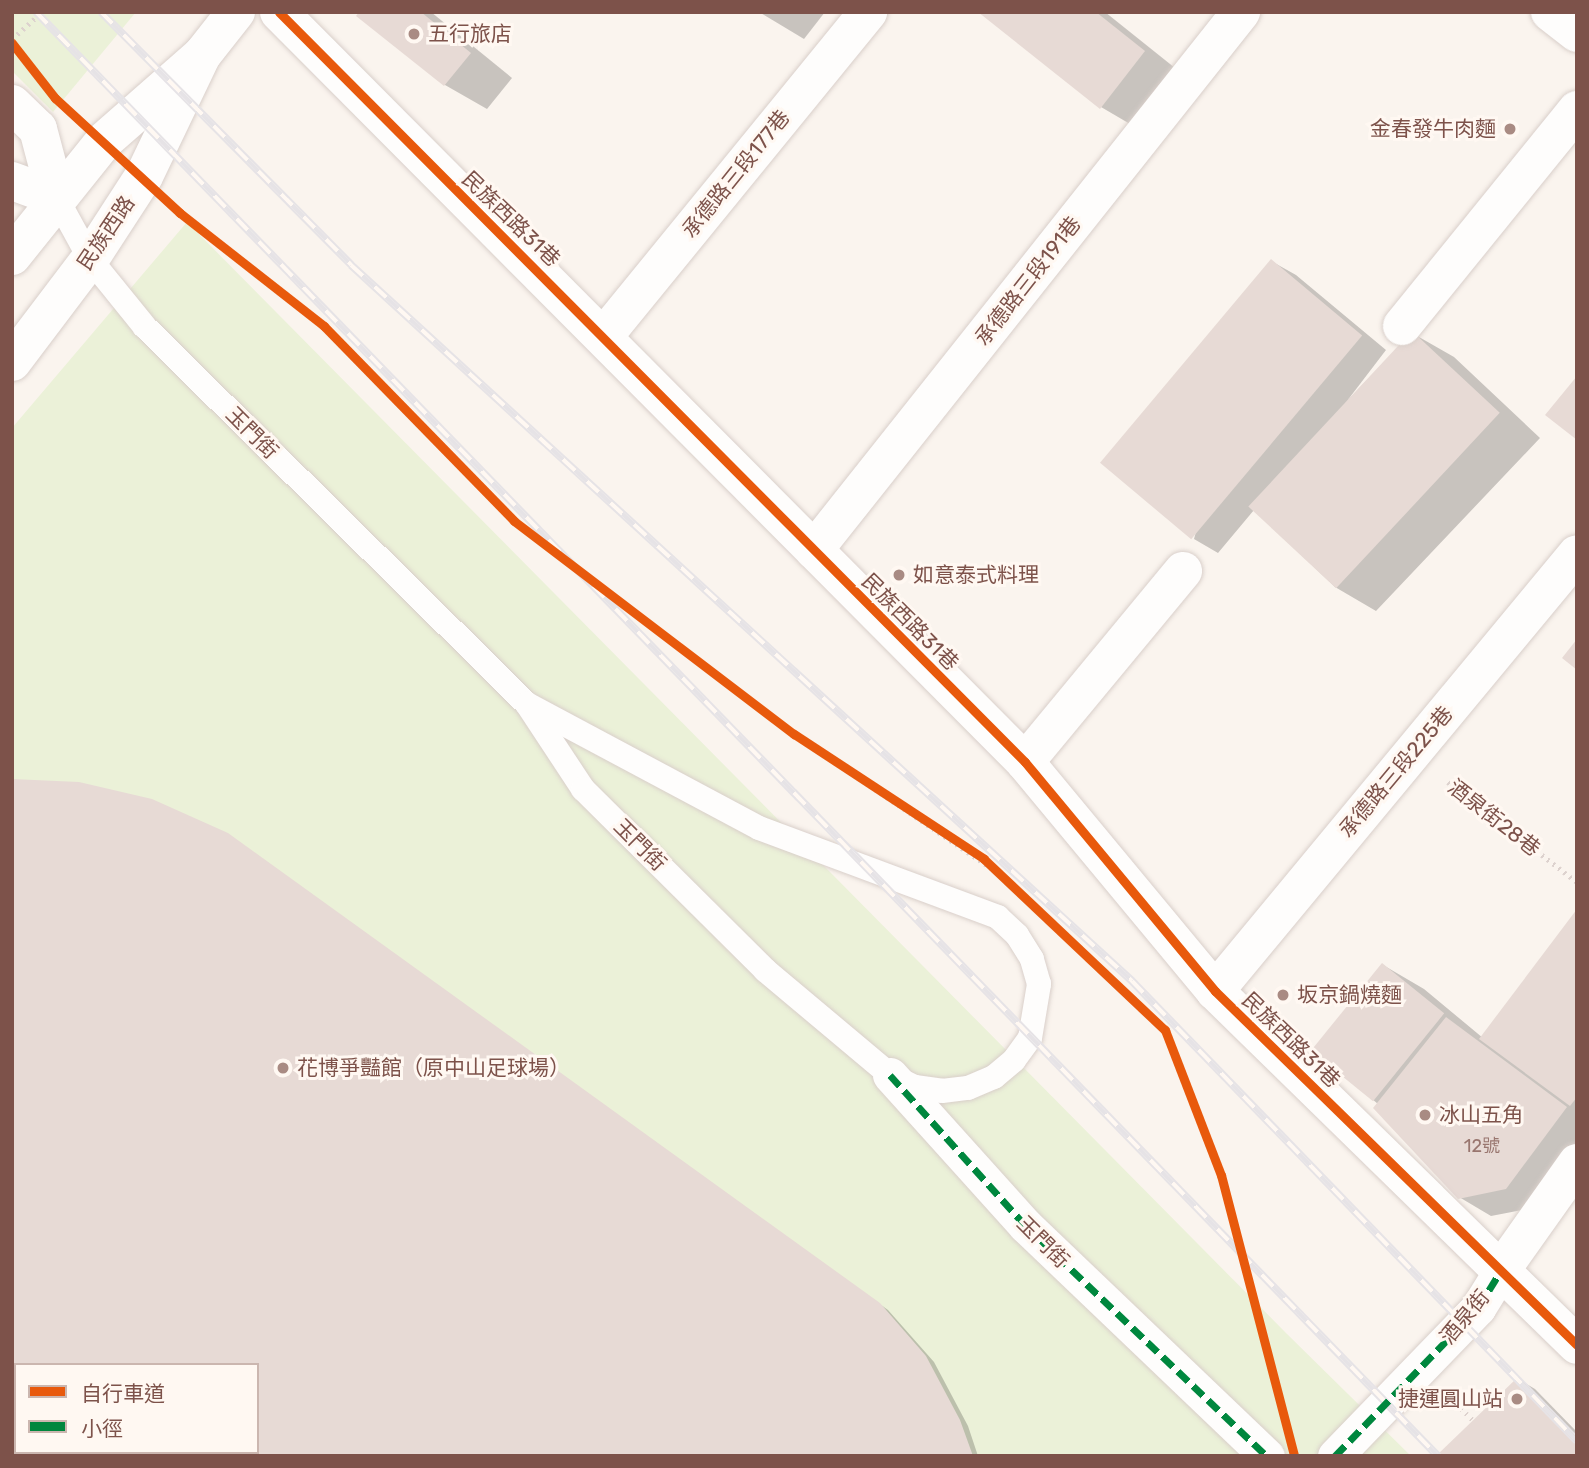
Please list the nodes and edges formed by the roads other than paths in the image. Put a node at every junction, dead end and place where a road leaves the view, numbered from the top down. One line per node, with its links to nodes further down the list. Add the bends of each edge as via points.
1 (236, 12): 7 (street, 民族西路)
2 (279, 12): 15 (street, 民族西路31巷)
3 (868, 12): 15 (street, 承德路三段177巷)
4 (1241, 12): 17 (street, 承德路三段191巷)
5 (1550, 12): 6 (street)
6 (1577, 33)
7 (202, 55): 11 (street, 民族西路, via 104,141); 13 (street, 民族西路, via 144,176)
8 (12, 104): 11 (street, via 37,130)
9 (1577, 110): 14 (street)
10 (12, 181): 11 (street)
11 (56, 197): 12 (street, 民族西路); 13 (lane, 玉門街)
12 (12, 256)
13 (90, 258): 16 (street, 民族西路); 20 (lane, 玉門街, via 145,327)
14 (1402, 326)
15 (604, 336): 17 (street, 民族西路31巷)
16 (12, 362)
17 (814, 550): 21 (street, 民族西路31巷)
18 (1577, 554): 22 (street, 承德路三段225巷)
19 (1183, 571): 21 (street)
20 (527, 704): 23 (lane, 玉門街, via 583,789 765,970); 23 (lane, via 759,828 973,906 998,917 1017,935 1032,959 1039,984 1030,1038 1014,1060 993,1077 968,1088 915,1087)
21 (1025, 762): 22 (street, 民族西路31巷)
22 (1215, 991): 25 (street, 民族西路31巷)
23 (890, 1075): 27 (street, 玉門街, via 1026,1226)
24 (1577, 1163): 25 (street, 酒泉街)
25 (1502, 1269): 26 (street, 民族西路31巷); 28 (street, 酒泉街, via 1478,1308)
26 (1577, 1345)
27 (1267, 1456)
28 (1335, 1456)

